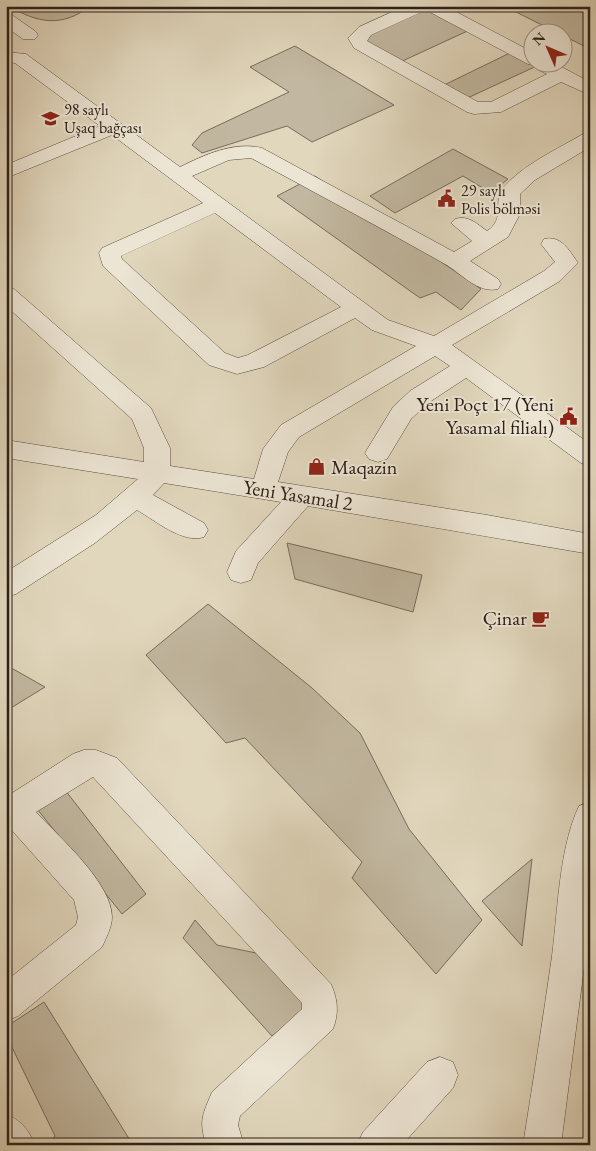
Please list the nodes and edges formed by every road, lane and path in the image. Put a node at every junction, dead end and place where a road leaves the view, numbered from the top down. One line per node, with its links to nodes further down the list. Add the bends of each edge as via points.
1 (420, 6): 8 (street, via 365,31 357,38 360,44 474,108 494,108)
2 (432, 6): 5 (street)
3 (6, 19): 4 (street)
4 (29, 34)
5 (524, 55)
6 (6, 56): 10 (street, via 20,58)
7 (558, 72): 8 (street)
8 (562, 74): 9 (street)
9 (590, 89)
10 (113, 128): 12 (street); 13 (street)
11 (590, 138): 16 (street, via 528,176 510,193 510,214 500,232)
12 (6, 172)
13 (177, 176): 14 (street); 18 (street, via 215,157 238,151 255,152)
14 (216, 205): 21 (street); 21 (street, via 110,253 110,261 217,359 237,366 256,361)
15 (462, 223): 16 (street)
16 (486, 241): 18 (street)
17 (552, 244): 22 (street, via 567,263 552,276)
18 (455, 261): 19 (street)
19 (490, 284)
20 (12, 308): 27 (street, via 142,414 157,448)
21 (356, 308): 22 (street, via 380,325)
22 (436, 345): 23 (street); 28 (street, via 290,431 276,450)
23 (466, 367): 25 (street, via 402,412); 26 (street)
24 (6, 449): 27 (street, Yeni Yasamal 2)
25 (378, 454)
26 (590, 457)
27 (157, 475): 28 (street, Yeni Yasamal 2); 30 (street)
28 (263, 490): 29 (street, Yeni Yasamal 2)
29 (302, 496): 32 (street, Yeni Yasamal 2); 33 (street, via 246,558)
30 (137, 498): 31 (street); 34 (street)
31 (195, 530)
32 (590, 544)
33 (241, 572)
34 (6, 586)
35 (10, 811): 38 (street, via 88,892 95,917 90,935); 42 (street, via 84,764 96,763 106,768 319,996 320,1016 225,1105 219,1125)
36 (590, 816): 37 (street, via 578,874)
37 (580, 960): 44 (street)
38 (6, 1004)
39 (440, 1075): 43 (street)
40 (6, 1133): 41 (street)
41 (16, 1145)
42 (225, 1145)
43 (376, 1145)
44 (542, 1145)

